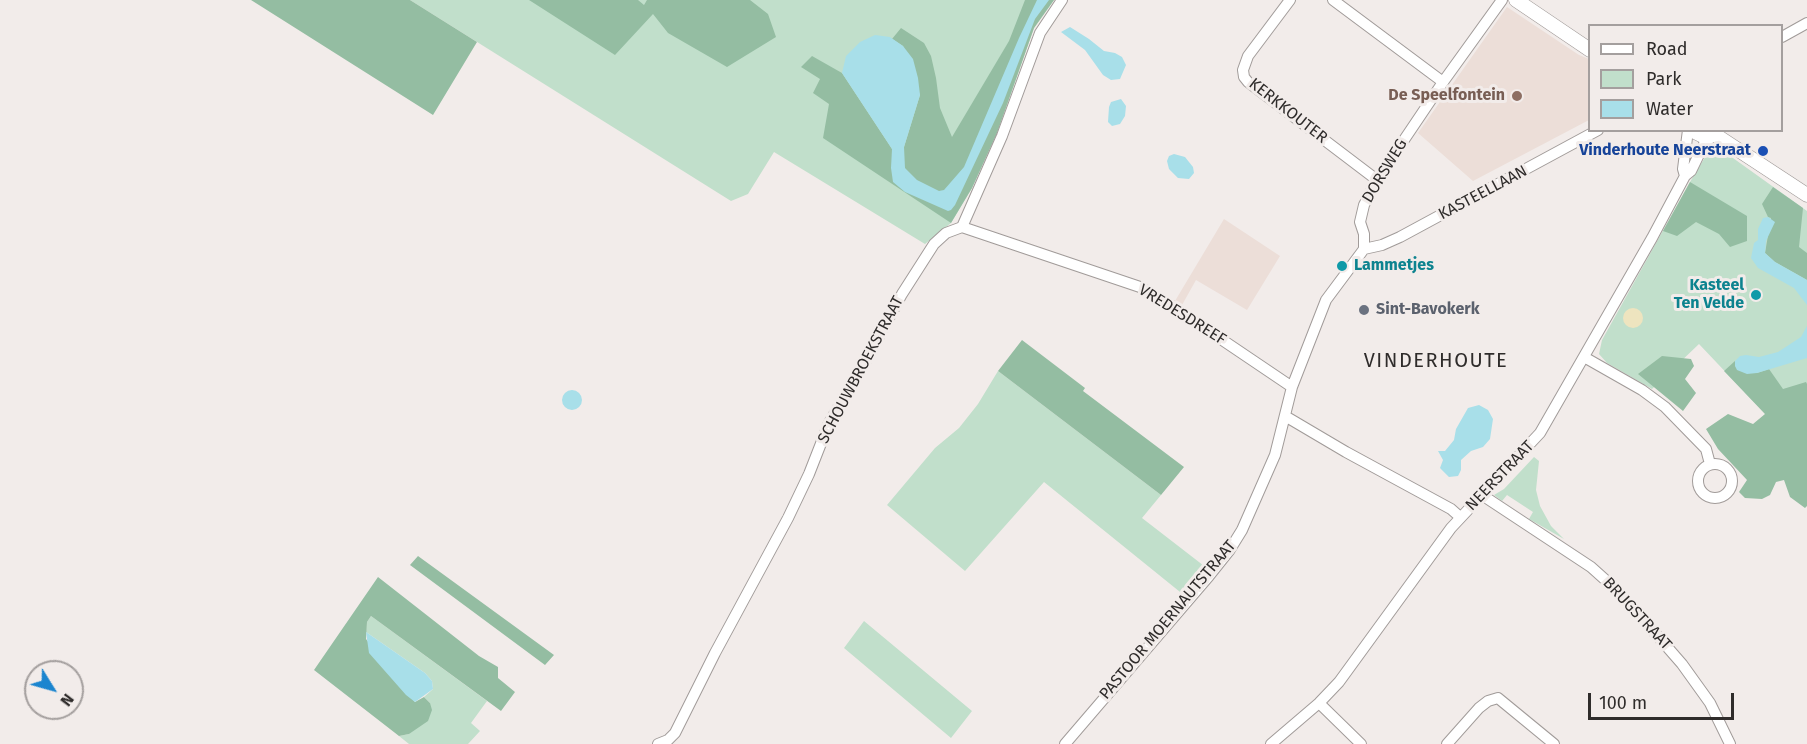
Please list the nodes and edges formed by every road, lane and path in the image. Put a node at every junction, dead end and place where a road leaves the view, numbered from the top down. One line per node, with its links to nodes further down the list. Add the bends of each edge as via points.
1 (1062, 0): 16 (street, via 1040,33 1002,136)
2 (1290, 0): 14 (street, KERKKOUTER, via 1248,56 1244,77)
3 (1333, 0): 9 (street)
4 (1502, 0): 9 (street, DORSWEG)
5 (1516, 0): 8 (street)
6 (1807, 23): 7 (street)
7 (1783, 37)
8 (1588, 49)
9 (1443, 82): 14 (street, DORSWEG)
10 (1594, 132): 17 (street, KASTEELLAAN, via 1400,237)
11 (1689, 132): 13 (street, NEERSTRAAT)
12 (1712, 134): 13 (street, NEERSTRAAT); 15 (street)
13 (1685, 176): 18 (street, NEERSTRAAT)
14 (1377, 180): 17 (street, DORSWEG, via 1361,213)
15 (1807, 195)
16 (962, 227): 19 (street, VREDESDREEF, via 1140,287); 25 (street, SCHOUWBROEKSTRAAT, via 934,244 902,294 829,423 788,518 675,733)
17 (1364, 249): 19 (street, via 1326,300)
18 (1584, 357): 21 (street, via 1665,407 1706,449); 22 (street, NEERSTRAAT, via 1540,433)
19 (1292, 387): 20 (street, PASTOOR MOERNAUTSTRAAT)
20 (1285, 416): 23 (street, via 1451,509); 26 (street, PASTOOR MOERNAUTSTRAAT, via 1266,477 1229,551)
21 (1710, 464)
22 (1482, 495): 23 (street, NEERSTRAAT); 31 (street, BRUGSTRAAT, via 1591,567 1620,593 1682,664 1710,703)
23 (1460, 518): 24 (street, NEERSTRAAT, via 1358,658)
24 (1319, 703): 27 (street, NEERSTRAAT); 28 (street)
25 (658, 744)
26 (1065, 744)
27 (1271, 744)
28 (1361, 744)
29 (1447, 744): 30 (street, via 1479,708 1498,698)
30 (1554, 744)
31 (1730, 744)

